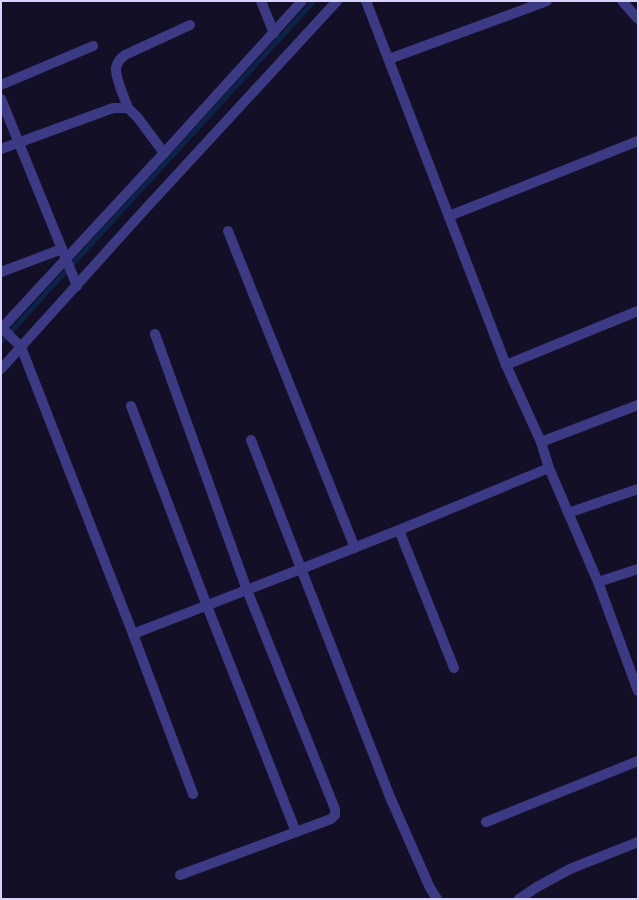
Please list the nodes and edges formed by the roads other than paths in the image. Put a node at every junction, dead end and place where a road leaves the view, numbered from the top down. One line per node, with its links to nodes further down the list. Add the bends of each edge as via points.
1 (261, 1): 9 (street)
2 (302, 1): 9 (street)
3 (337, 1): 23 (street)
4 (366, 1): 11 (street)
5 (547, 1): 11 (street)
6 (622, 1): 7 (street)
7 (638, 19)
8 (190, 25): 14 (street, via 119,60 117,74)
9 (274, 33): 18 (street)
10 (93, 46): 12 (street)
11 (389, 59): 19 (street)
12 (1, 85)
13 (1, 99): 16 (street)
14 (128, 108): 16 (street, via 113,108); 18 (street)
15 (638, 141): 19 (street)
16 (18, 142): 17 (street); 21 (street)
17 (1, 149)
18 (164, 153): 21 (street)
19 (449, 216): 28 (street)
20 (228, 231): 38 (street)
21 (67, 262): 22 (street); 23 (street); 25 (street)
22 (1, 272)
23 (76, 286): 27 (street)
24 (638, 311): 28 (street)
25 (5, 332): 27 (street)
26 (155, 334): 42 (street)
27 (21, 347): 29 (street); 44 (street)
28 (506, 365): 33 (street)
29 (1, 369)
30 (131, 406): 43 (street)
31 (638, 406): 33 (street)
32 (252, 440): 39 (street)
33 (541, 442): 34 (street)
34 (549, 468): 36 (street); 37 (street)
35 (638, 489): 36 (street)
36 (568, 513): 41 (street)
37 (399, 530): 38 (street); 45 (street)
38 (355, 548): 39 (street)
39 (301, 569): 42 (street); 53 (street, via 390,797)
40 (638, 569): 41 (street)
41 (598, 582): 46 (street)
42 (246, 590): 43 (street); 50 (street, via 335,809 335,815 331,819)
43 (207, 606): 44 (street); 50 (street)
44 (133, 634): 48 (street)
45 (454, 668)
46 (638, 691)
47 (638, 761): 49 (street)
48 (193, 794)
49 (486, 822)
50 (296, 832): 52 (street)
51 (638, 842): 54 (street, via 570,869)
52 (180, 875)
53 (437, 899)
54 (519, 899)

